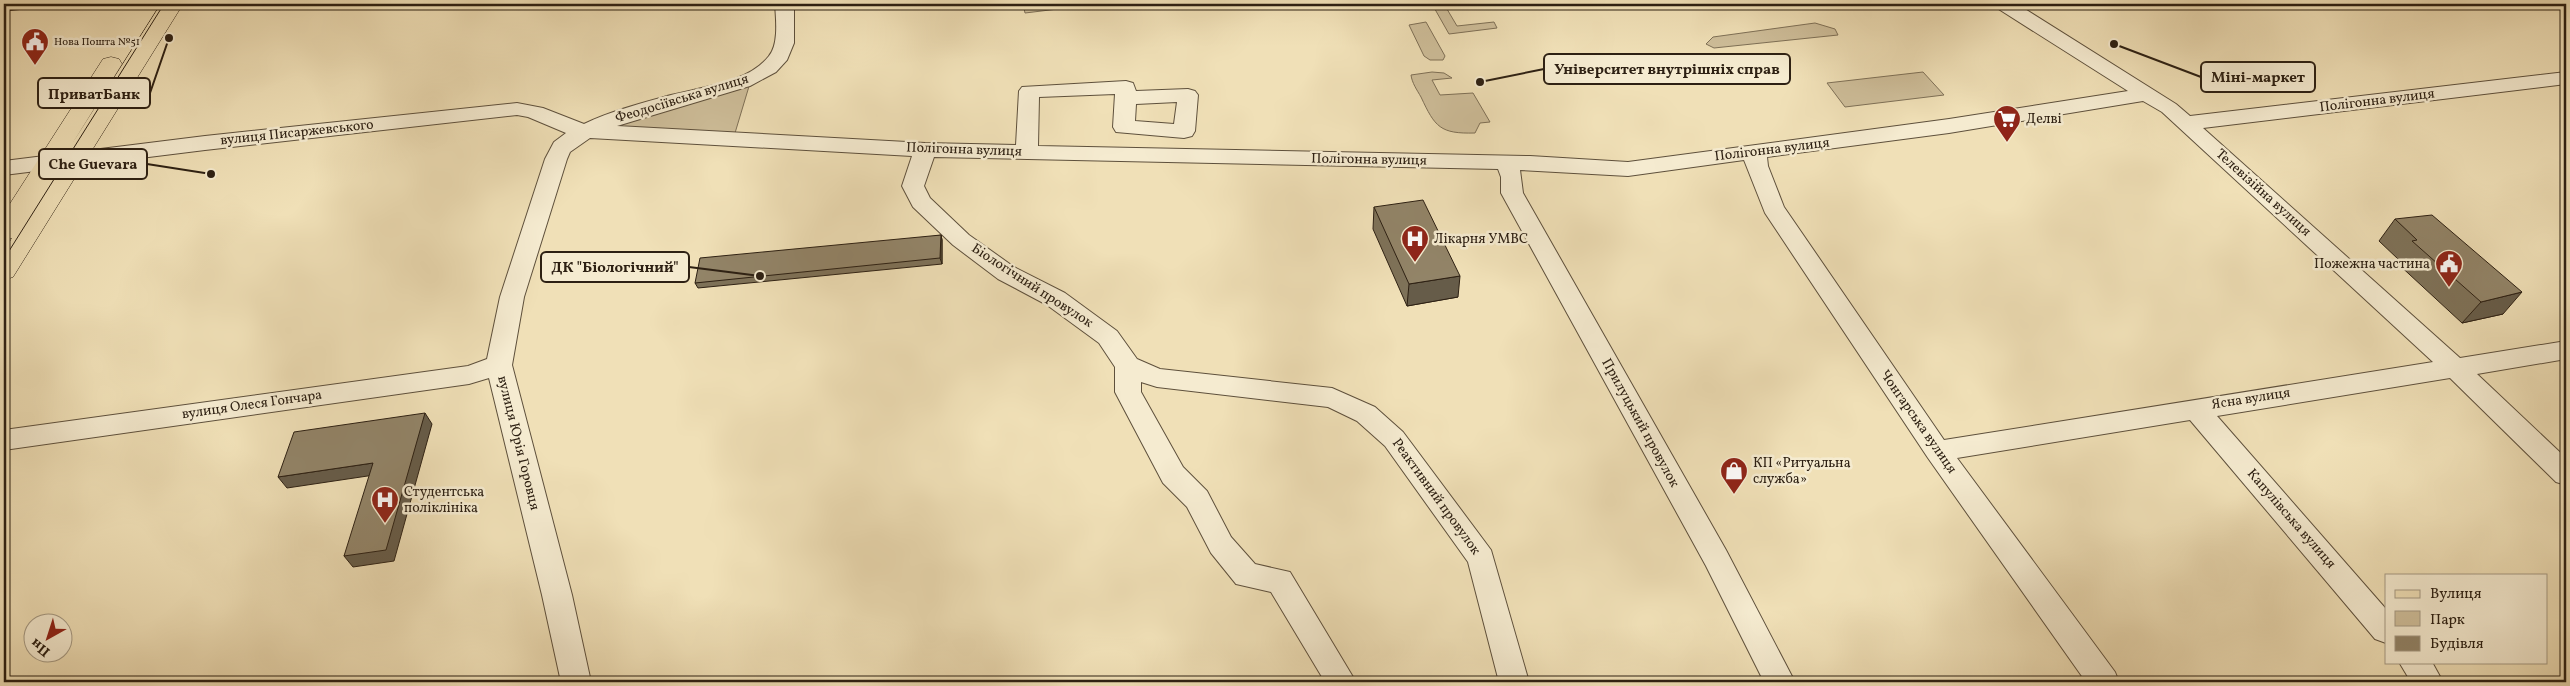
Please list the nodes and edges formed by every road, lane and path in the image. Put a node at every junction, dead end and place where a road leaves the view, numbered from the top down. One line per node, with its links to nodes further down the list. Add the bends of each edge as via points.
1 (150, 4): 14 (main road)
2 (172, 4): 13 (main road)
3 (785, 4): 9 (street, Феодосіївська вулиця, via 786,46 762,73 743,82 614,120)
4 (2004, 4): 6 (street, Телевізійна вулиця)
5 (2566, 78): 8 (street, Полігонна вулиця)
6 (2147, 94): 8 (street, Телевізійна вулиця, via 2170,108); 12 (street, Полігонна вулиця)
7 (1125, 98): 11 (street, via 1126,86 1028,91)
8 (2187, 124): 22 (street, Телевізійна вулиця)
9 (585, 132): 10 (street, Полігонна вулиця); 13 (street, вулиця Писаржевського, via 570,129 533,110 517,109); 20 (street, вулиця Юрія Горовця, via 561,148 502,337)
10 (925, 150): 11 (street, Полігонна вулиця); 21 (street, Біологічний провулок, via 913,186 921,202 961,240 1006,273 1056,300 1108,337)
11 (1027, 152): 15 (street, Полігонна вулиця)
12 (1759, 152): 15 (street, Полігонна вулиця, via 1628,169); 25 (street, Чонгарська вулиця, via 1755,160 1759,175 1769,190 1772,208)
13 (74, 160): 14 (street, вулиця Писаржевського); 18 (main road)
14 (48, 163): 16 (street, вулиця Писаржевського); 17 (main road)
15 (1507, 163): 32 (street, Прилуцький провулок, via 1512,177 1512,193 1711,550)
16 (4, 168)
17 (4, 232)
18 (4, 270)
19 (2566, 350): 22 (street, Ясна вулиця)
20 (499, 366): 24 (street, вулиця Олеся Гончара, via 469,375); 29 (street, вулиця Юрія Горовця)
21 (1128, 366): 30 (street, via 1128,392 1173,475 1197,499 1222,545 1246,575 1280,581); 31 (street, Реактивний провулок, via 1156,378 1332,398 1366,414 1394,439 1481,558)
22 (2454, 367): 23 (street, Ясна вулиця); 26 (street, Телевізійна вулиця)
23 (2195, 408): 25 (street, Ясна вулиця); 27 (street, Капулівська вулиця)
24 (4, 440)
25 (1937, 451): 33 (street, Чонгарська вулиця)
26 (2566, 474)
27 (2385, 629)
28 (2415, 664): 34 (street)
29 (576, 682)
30 (1342, 682)
31 (1514, 682)
32 (1780, 682)
33 (2104, 682)
34 (2428, 682)

